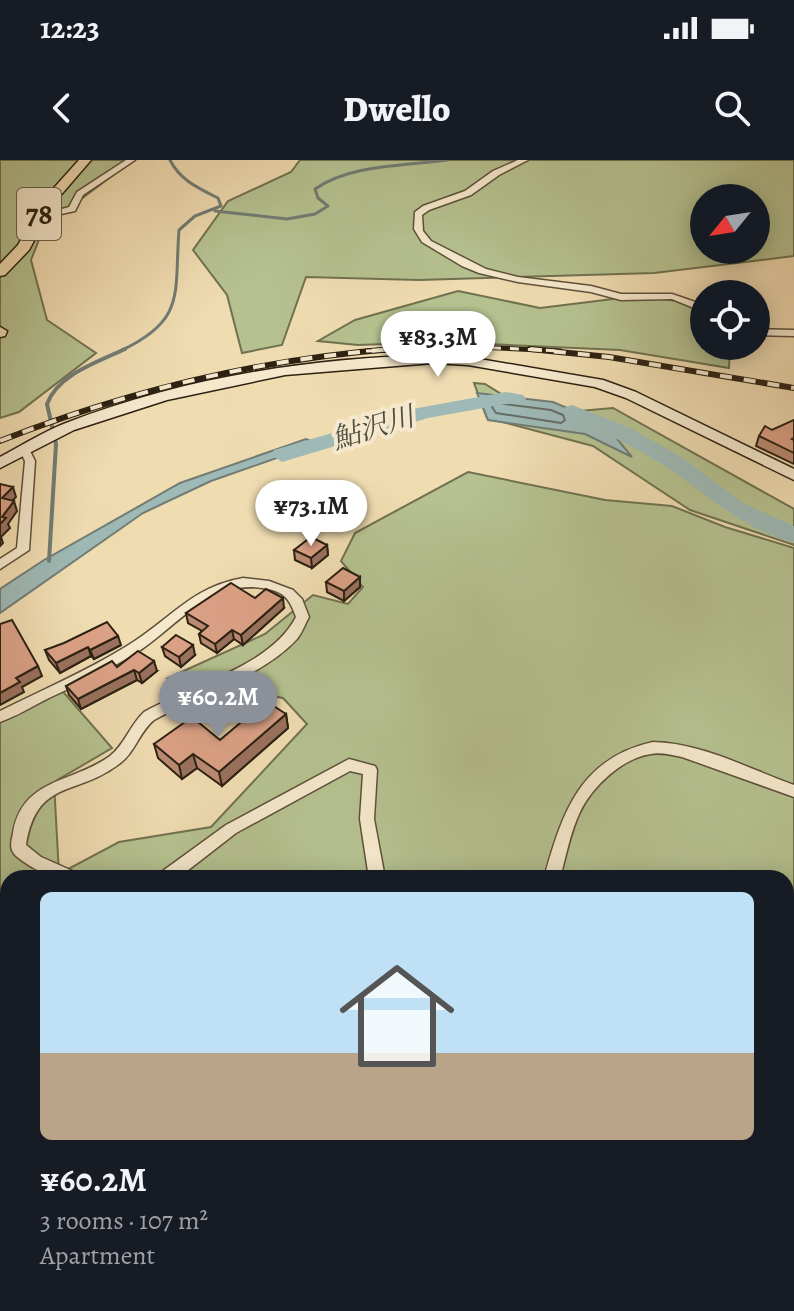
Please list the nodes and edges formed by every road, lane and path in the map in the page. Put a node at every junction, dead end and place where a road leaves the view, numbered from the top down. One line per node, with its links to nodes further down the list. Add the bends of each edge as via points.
1 (85, 160): 4 (main road, 78)
2 (131, 160): 4 (street, via 80,194 72,209)
3 (524, 160): 6 (street, via 468,193 426,208 418,214 419,232 462,264 529,284 617,297 668,294)
4 (38, 217): 5 (main road, 78, via 24,247)
5 (0, 272)
6 (690, 300)
7 (770, 332): 8 (street)
8 (794, 333)
9 (31, 445): 10 (street); 11 (street, via 164,396 285,371 399,360 468,361 598,383); 12 (street, via 23,550)
10 (0, 463)
11 (794, 475)
12 (0, 565)
13 (0, 717): 15 (street, via 133,650 203,594 223,585 249,580 283,589 302,611 287,642 222,683 148,716 130,746 111,763 42,794 20,822 18,848)
14 (794, 791): 18 (street, via 665,748 636,750 577,802)
15 (54, 870)
16 (177, 870): 17 (street, via 231,829 349,765 370,770 367,819)
17 (376, 870)
18 (555, 870)

